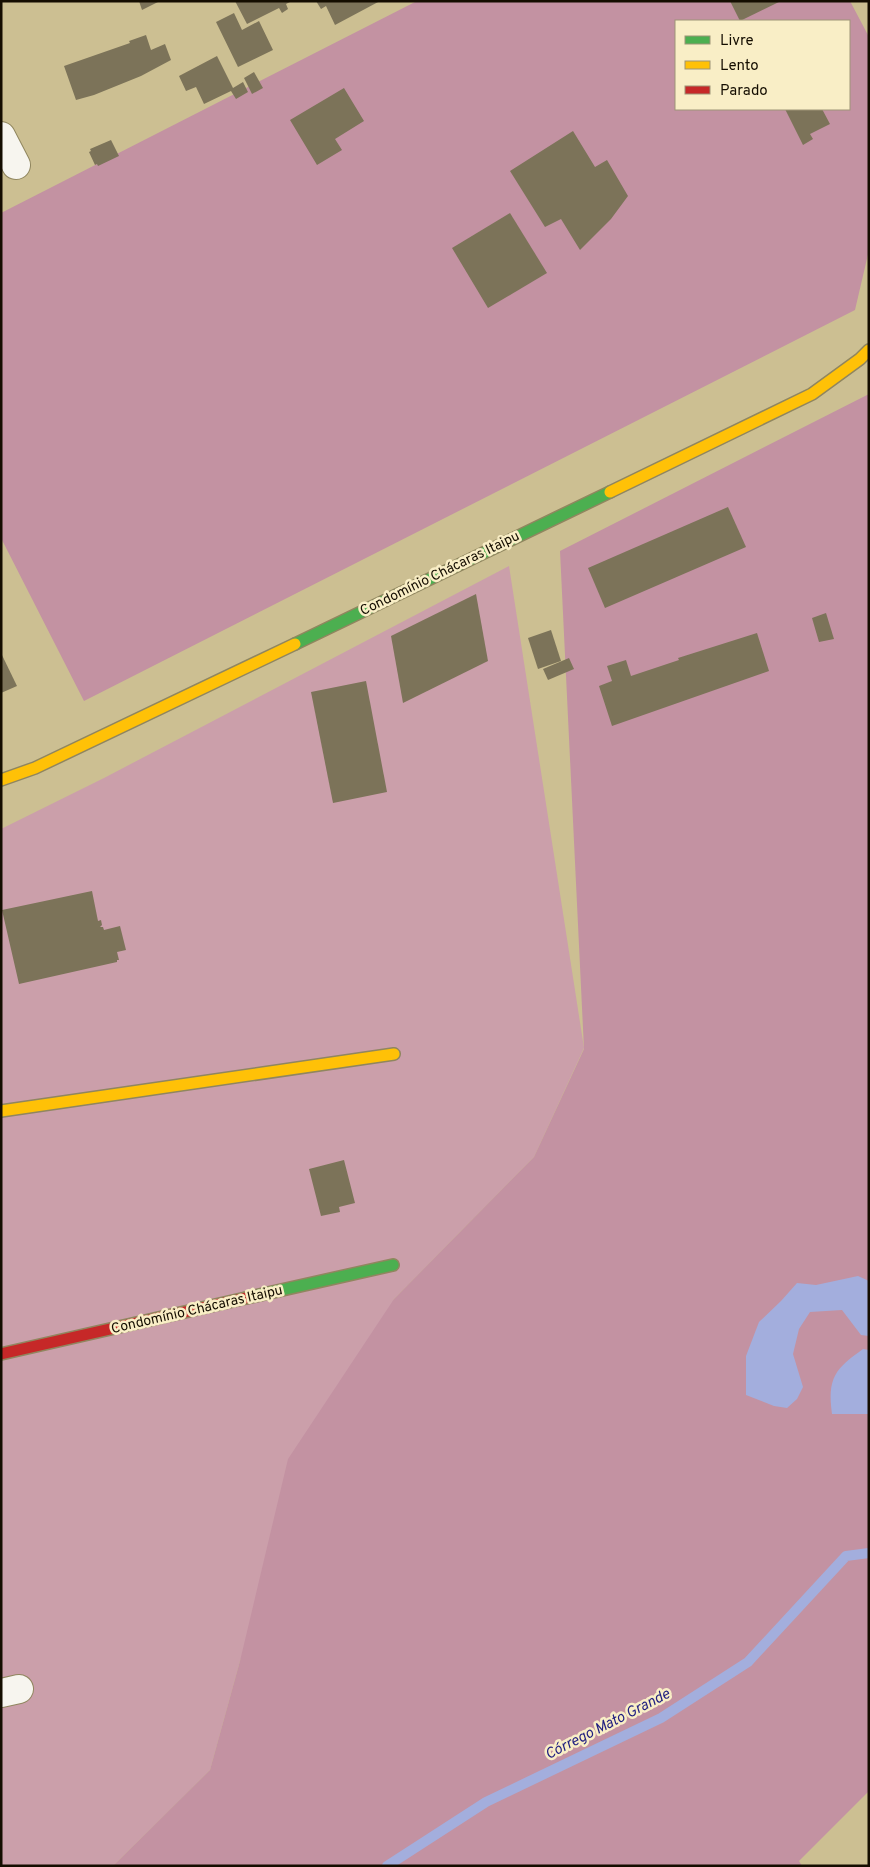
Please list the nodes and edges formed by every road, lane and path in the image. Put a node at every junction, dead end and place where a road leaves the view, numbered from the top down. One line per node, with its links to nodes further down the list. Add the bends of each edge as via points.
1 (1, 136): 2 (street)
2 (16, 165)
3 (869, 350): 4 (street, Condomínio Chácaras Itaipu, via 812,394 35,768)
4 (1, 780)
5 (394, 1054): 6 (street)
6 (1, 1111)
7 (393, 1265): 8 (street, Condomínio Chácaras Itaipu)
8 (1, 1354)

